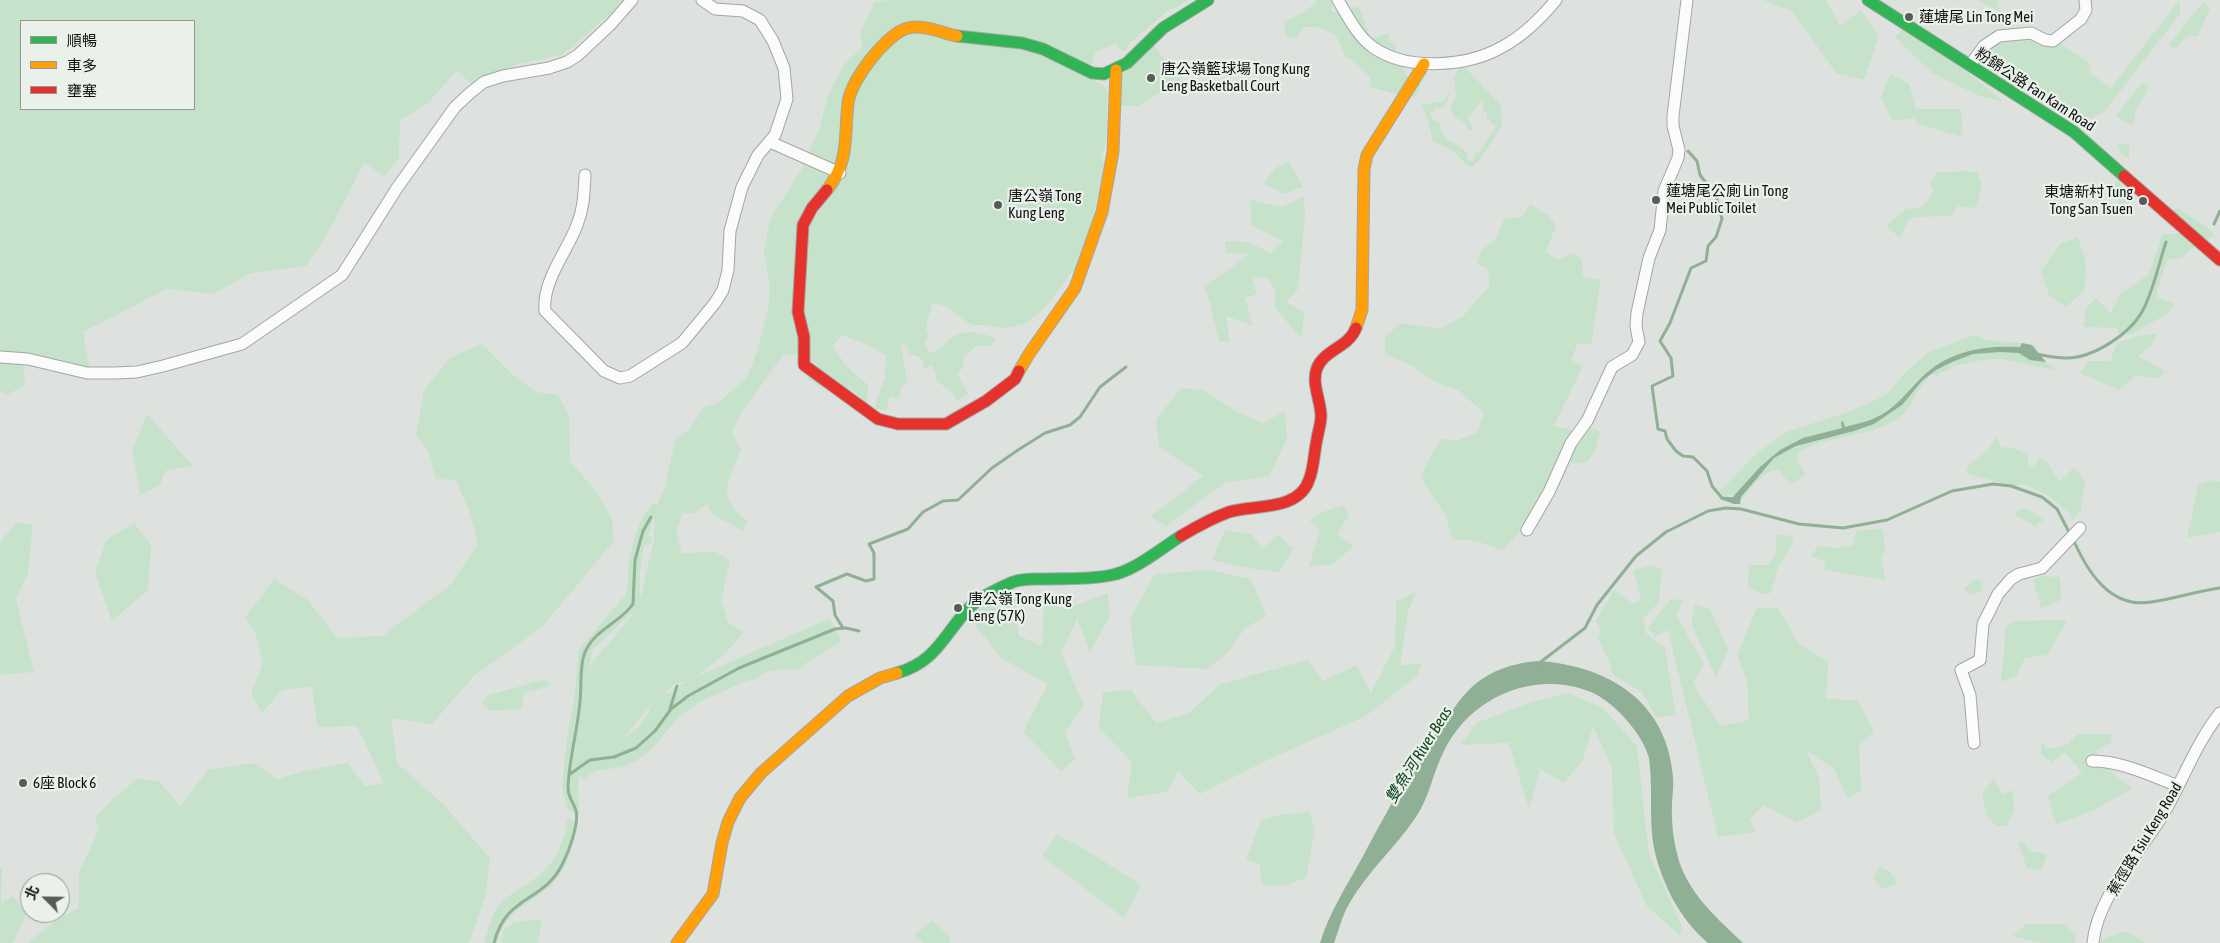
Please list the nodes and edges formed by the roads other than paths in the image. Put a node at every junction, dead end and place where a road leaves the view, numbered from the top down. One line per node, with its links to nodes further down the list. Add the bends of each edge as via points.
1 (632, 0): 16 (street, via 605,30 568,62 484,82 470,93 455,108 397,188 342,275 242,344 137,372 88,373 28,359)
2 (702, 0): 12 (street, via 715,9 743,11 755,16 780,55 787,99)
3 (1208, 0): 11 (street, via 1163,28)
4 (1338, 0): 9 (street, via 1357,30 1373,47 1396,59)
5 (1556, 0): 9 (street, via 1532,26 1501,48 1458,61)
6 (1687, 0): 18 (street, via 1673,116 1678,158 1664,191 1660,230 1649,258 1637,313 1639,342 1632,355 1612,367 1587,421 1571,443 1550,492)
7 (1868, 0): 10 (street, 粉錦公路 Fan Kam Road)
8 (2085, 0): 10 (street, via 2086,10 2082,19 2053,41 2030,33 2000,36 1984,46)
9 (1424, 64): 23 (street, via 1367,155 1364,169 1362,310 1353,335 1320,362 1316,370 1314,378 1321,416 1311,473 1305,488 1286,504 1239,509 1216,516 1113,575 1015,581 977,601 924,662 880,678 848,696 748,786 728,822 712,894)
10 (1970, 65): 15 (street, 粉錦公路 Fan Kam Road, via 2090,143)
11 (1116, 70): 13 (street, via 1099,75 1043,49 1022,43 968,39 918,27 908,28 882,44 853,90 848,101); 13 (street, via 1114,152 1102,212 1075,288 1015,379 986,401 946,424 898,424 878,419 804,365 804,337 798,312 803,225)
12 (770, 142): 13 (street); 14 (street, via 758,155 742,187 730,231 727,280 715,303 682,343 630,376 620,378 604,372 545,311 547,288 584,205)
13 (840, 172)
14 (585, 175)
15 (2218, 256)
16 (0, 357)
17 (2079, 529): 20 (street, via 2042,568 2011,579 1998,594 1983,624 1980,660 1961,670 1970,695)
18 (1527, 530)
19 (2220, 713): 22 (street, 蕉徑路 Tsiu Keng Road, via 2209,727)
20 (1974, 743)
21 (2092, 761): 22 (street, via 2129,767)
22 (2178, 786): 24 (street, 蕉徑路 Tsiu Keng Road, via 2162,816 2114,887 2096,925)
23 (677, 943)
24 (2093, 943)

